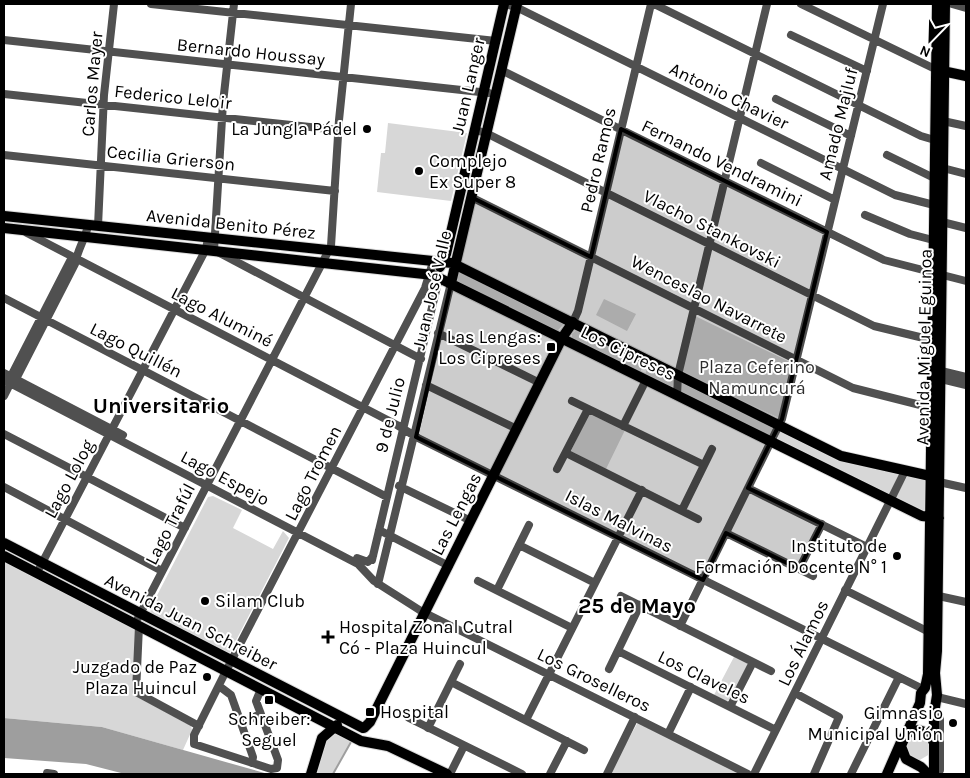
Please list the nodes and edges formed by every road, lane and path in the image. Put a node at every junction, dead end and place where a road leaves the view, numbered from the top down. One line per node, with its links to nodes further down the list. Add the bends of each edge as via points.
1 (114, 4): 21 (street, Carlos Mayer)
2 (151, 4): 15 (street)
3 (234, 4): 15 (street, Lago Lolog)
4 (351, 4): 16 (street, Lago Trafúl)
5 (505, 4): 13 (street, Antonio Chavier); 20 (main road, Juan Langer)
6 (653, 4): 22 (street); 24 (street, Pedro Ramos)
7 (767, 4): 22 (street)
8 (801, 4): 19 (street)
9 (883, 4): 19 (street, Amado Majluf)
10 (937, 4): 27 (main road, Avenida Miguel Eguinoa)
11 (945, 4): 27 (main road, Avenida Miguel Eguinoa)
12 (952, 4): 14 (street)
13 (517, 5): 24 (street, Antonio Chavier); 25 (main road, Juan José Valle)
14 (966, 8)
15 (233, 13): 16 (street); 23 (street, Lago Lolog)
16 (349, 26): 20 (street); 29 (street, Lago Trafúl)
17 (791, 36): 26 (street)
18 (4, 40): 21 (street, Bernardo Houssay)
19 (874, 40): 26 (street, Amado Majluf); 27 (street)
20 (496, 42): 30 (main road, Juan Langer)
21 (109, 52): 23 (street, Bernardo Houssay); 34 (street, Carlos Mayer)
22 (755, 54): 35 (street); 37 (street)
23 (227, 64): 29 (street, Bernardo Houssay); 36 (street, Lago Lolog)
24 (636, 66): 37 (street, Antonio Chavier); 40 (street, Pedro Ramos)
25 (501, 70): 31 (main road, Juan José Valle); 40 (street, Fernando Vendramini)
26 (866, 70): 35 (street, Amado Majluf)
27 (939, 70): 28 (main road); 38 (main road, Avenida Miguel Eguinoa); 45 (main road, Avenida Miguel Eguinoa)
28 (966, 76)
29 (344, 77): 30 (street, Bernardo Houssay); 41 (street, Lago Trafúl)
30 (484, 92): 31 (street, Bernardo Houssay); 42 (main road, Juan Langer)
31 (496, 93): 43 (main road, Juan José Valle)
32 (4, 94): 34 (street, Federico Leloir)
33 (776, 99): 44 (street)
34 (104, 105): 36 (street, Federico Leloir); 49 (street, Carlos Mayer)
35 (858, 105): 44 (street, Amado Majluf); 45 (street, via 921,136)
36 (222, 118): 41 (street, Federico Leloir); 53 (street, Lago Lolog)
37 (740, 118): 51 (street, Antonio Chavier); 55 (street)
38 (943, 121): 39 (street); 45 (main road, Avenida Miguel Eguinoa)
39 (966, 126)
40 (621, 129): 55 (street, Fernando Vendramini); 57 (street, Pedro Ramos)
41 (338, 130): 56 (street, Lago Trafúl)
42 (475, 130): 43 (street, Vlacho Stankovski); 78 (main road, Juan Langer)
43 (486, 133): 57 (street, Vlacho Stankovski); 58 (main road, Juan José Valle)
44 (851, 136): 51 (street, Amado Majluf)
45 (939, 141): 50 (main road, Avenida Miguel Eguinoa)
46 (4, 155): 49 (street, Cecilia Grierson)
47 (887, 155): 54 (street)
48 (761, 163): 59 (street)
49 (101, 165): 53 (street, Cecilia Grierson); 64 (street, Carlos Mayer)
50 (938, 167): 52 (street); 54 (main road, Avenida Miguel Eguinoa); 60 (main road, Avenida Miguel Eguinoa)
51 (843, 168): 59 (street, Amado Majluf); 60 (street, Antonio Chavier, via 899,196)
52 (966, 174)
53 (218, 178): 56 (street, Cecilia Grierson); 70 (street, Lago Lolog)
54 (934, 178): 60 (main road, Avenida Miguel Eguinoa)
55 (725, 181): 68 (street, Fernando Vendramini); 72 (street)
56 (335, 191): 74 (street, Lago Trafúl, via 332,243)
57 (606, 193): 72 (street, Vlacho Stankovski); 75 (street, Pedro Ramos)
58 (471, 197): 75 (street, Wenceslao Navarrete); 79 (main road, Juan José Valle)
59 (835, 200): 68 (street, Amado Majluf)
60 (938, 206): 63 (main road, Avenida Miguel Eguinoa); 71 (main road, Avenida Miguel Eguinoa)
61 (865, 215): 71 (street, via 910,234)
62 (4, 216): 64 (main road, Avenida Benito Pérez)
63 (942, 222): 66 (street); 80 (main road, Avenida Miguel Eguinoa)
64 (93, 226): 69 (street, Carlos Mayer); 70 (main road, Avenida Benito Pérez)
65 (4, 228): 67 (main road, Avenida Benito Pérez)
66 (966, 228)
67 (21, 229): 69 (main road, Avenida Benito Pérez); 76 (street, Lago Aluminé)
68 (827, 232): 80 (street, Fernando Vendramini, via 884,260); 86 (street, Amado Majluf)
69 (86, 236): 73 (main road, Avenida Benito Pérez); 76 (street, Carlos Mayer)
70 (211, 239): 73 (street, Lago Lolog); 74 (main road, Avenida Benito Pérez)
71 (934, 240): 80 (main road, Avenida Miguel Eguinoa)
72 (709, 244): 86 (street, Vlacho Stankovski); 89 (street)
73 (210, 250): 77 (main road, Avenida Benito Pérez); 88 (street); 90 (street, Lago Lolog)
74 (328, 251): 77 (street, Lago Trafúl); 78 (main road, Avenida Benito Pérez)
75 (591, 257): 89 (street, Wenceslao Navarrete); 92 (street, Pedro Ramos)
76 (75, 258): 90 (street, Lago Aluminé); 91 (street, Carlos Mayer, via 76,264)
77 (322, 262): 81 (main road, Avenida Benito Pérez); 88 (street, Lago Trafúl)
78 (437, 262): 79 (main road, Avenida Benito Pérez); 81 (main road, 9 de Julio, via 439,270)
79 (455, 264): 83 (main road, Juan José Valle); 92 (main road, Los Cipreses)
80 (937, 274): 82 (street, Fernando Vendramini); 95 (main road, Avenida Miguel Eguinoa)
81 (435, 276): 83 (main road, Los Cipreses); 84 (street, Lago Tromen); 85 (street, 9 de Julio)
82 (966, 281)
83 (450, 283): 93 (street, Juan José Valle); 94 (main road, Los Cipreses)
84 (425, 288): 85 (street, via 434,288); 96 (street, Lago Tromen)
85 (437, 293): 97 (street, 9 de Julio)
86 (812, 296): 95 (street, Vlacho Stankovski, via 874,326); 99 (street, Amado Majluf)
87 (4, 298): 91 (street, Lago Quillén)
88 (304, 298): 96 (street); 98 (street, Lago Trafúl)
89 (694, 308): 99 (street, Wenceslao Navarrete); 102 (street)
90 (174, 309): 98 (street, Lago Aluminé); 101 (street, Lago Lolog)
91 (44, 319): 101 (street, Lago Quillén); 105 (street, Carlos Mayer)
92 (573, 322): 94 (main road, Las Lengas); 100 (main road, Los Cipreses)
93 (438, 333): 107 (street); 108 (street, Juan José Valle)
94 (562, 338): 106 (main road, Los Cipreses); 107 (main road, Las Lengas)
95 (936, 341): 103 (main road, Avenida Miguel Eguinoa)
96 (395, 346): 97 (street); 113 (street, Lago Tromen)
97 (421, 359): 121 (street, 9 de Julio)
98 (272, 360): 113 (street, Lago Aluminé); 116 (street, Lago Trafúl)
99 (796, 360): 114 (street, Wenceslao Navarrete, via 859,390); 117 (street, Amado Majluf)
100 (651, 361): 102 (main road, Los Cipreses); 106 (main road, via 642,375)
101 (143, 370): 116 (street, Lago Quillén); 120 (street, Lago Lolog)
102 (678, 374): 110 (street); 117 (main road, Los Cipreses)
103 (936, 374): 104 (street); 109 (street); 114 (main road, Avenida Miguel Eguinoa)
104 (966, 377)
105 (9, 379): 111 (street, Carlos Mayer); 120 (street, Lago Espejo)
106 (645, 379): 110 (main road, Los Cipreses); 118 (street)
107 (540, 383): 119 (main road, Las Lengas)
108 (426, 384): 119 (street); 121 (street, Juan José Valle)
109 (966, 385)
110 (677, 395): 123 (main road, Los Cipreses)
111 (4, 396)
112 (572, 401): 115 (street)
113 (363, 408): 121 (street, Lago Aluminé); 127 (street, Lago Tromen)
114 (936, 408): 132 (main road, Avenida Miguel Eguinoa)
115 (588, 409): 118 (street); 125 (street)
116 (240, 421): 127 (street, Lago Quillén); 134 (street, Lago Trafúl)
117 (779, 425): 123 (street, Amado Majluf); 129 (main road, Los Cipreses, via 847,458)
118 (624, 426): 126 (street)
119 (517, 429): 130 (main road, Las Lengas)
120 (110, 432): 131 (street, Lago Lolog); 134 (street, Lago Espejo)
121 (409, 432): 130 (street, Islas Malvinas); 133 (street, 9 de Julio); 136 (street, Juan José Valle)
122 (4, 434): 131 (street)
123 (771, 442): 137 (street, Amado Majluf); 141 (main road, Los Cipreses)
124 (712, 449): 126 (street)
125 (566, 452): 128 (street); 139 (street)
126 (704, 465): 142 (street)
127 (332, 468): 140 (street, Lago Quillén); 151 (street, Lago Tromen)
128 (558, 470)
129 (905, 471): 132 (main road, Los Cipreses); 141 (street, Los Álamos)
130 (494, 475): 146 (main road, Las Lengas); 154 (street, Islas Malvinas)
131 (87, 477): 145 (street, Lago Lolog); 149 (street)
132 (936, 479): 138 (street); 143 (main road, Avenida Miguel Eguinoa)
133 (391, 482): 136 (street); 140 (street, 9 de Julio)
134 (208, 483): 149 (street, Lago Trafúl); 151 (street, Lago Espejo)
135 (4, 487): 145 (street)
136 (402, 487): 146 (street); 153 (street, Juan José Valle)
137 (748, 488): 147 (street); 152 (street, Amado Majluf)
138 (966, 488)
139 (642, 490): 142 (street); 154 (street)
140 (387, 497): 150 (street, 9 de Julio)
141 (890, 501): 143 (main road, Los Cipreses, via 924,517); 157 (street, Los Álamos)
142 (682, 510): 144 (street)
143 (934, 518): 173 (main road, Avenida Miguel Eguinoa)
144 (698, 519)
145 (65, 520): 160 (street, Lago Lolog); 163 (street)
146 (471, 521): 161 (main road, Las Lengas)
147 (822, 524): 157 (street); 162 (street)
148 (529, 525): 156 (street)
149 (184, 528): 163 (street, Lago Trafúl)
150 (379, 530): 153 (street); 159 (street, 9 de Julio)
151 (299, 531): 159 (street, Lago Espejo, via 364,562 369,562); 165 (street, Lago Espejo, via 361,566); 185 (street, Lago Tromen)
152 (726, 533): 162 (street); 167 (street, Amado Majluf)
153 (390, 536): 161 (street); 170 (street, Juan José Valle)
154 (618, 537): 167 (street, Islas Malvinas); 169 (street)
155 (4, 543): 160 (main road, Avenida Juan Schreiber)
156 (519, 545): 169 (street); 171 (street)
157 (867, 547): 172 (street, Los Álamos)
158 (4, 556): 164 (main road, Avenida Juan Schreiber)
159 (373, 556): 165 (street, 9 de Julio)
160 (42, 563): 164 (street, Lago Lolog); 178 (main road, Avenida Juan Schreiber)
161 (449, 566): 177 (main road, Las Lengas)
162 (799, 570): 166 (street)
163 (162, 571): 178 (street, Lago Trafúl)
164 (37, 574): 179 (main road, Avenida Juan Schreiber)
165 (370, 576): 170 (street, Lago Espejo)
166 (813, 576)
167 (703, 580): 180 (street, Amado Majluf); 183 (street, Islas Malvinas)
168 (478, 581): 171 (street)
169 (595, 583): 181 (street)
170 (378, 584): 177 (street, Lago Espejo)
171 (496, 590): 181 (street)
172 (845, 590): 182 (street); 183 (street, Los Álamos)
173 (934, 595): 175 (street); 182 (main road, Avenida Miguel Eguinoa)
174 (621, 596): 176 (street)
175 (966, 602)
176 (640, 605): 180 (street); 184 (street)
177 (425, 613): 191 (street, Los Groselleros); 214 (main road, Las Lengas)
178 (140, 614): 179 (street, Lago Trafúl); 185 (main road, Avenida Juan Schreiber)
179 (137, 625): 190 (main road, Avenida Juan Schreiber); 210 (street, via 136,692)
180 (680, 626): 186 (street)
181 (572, 628): 191 (street)
182 (933, 634): 197 (main road, Avenida Miguel Eguinoa); 199 (main road, Avenida Miguel Eguinoa)
183 (822, 639): 192 (street, Islas Malvinas); 198 (street, Los Álamos)
184 (618, 651): 188 (street); 195 (street, Los Claveles)
185 (232, 662): 190 (street, Lago Tromen); 202 (main road, Avenida Juan Schreiber)
186 (753, 662): 189 (street); 201 (street)
187 (460, 664): 193 (street)
188 (609, 670)
189 (771, 671)
190 (226, 672): 194 (street, Lago Tromen); 196 (main road, Avenida Juan Schreiber)
191 (549, 675): 205 (street, Los Groselleros); 208 (street)
192 (899, 677): 197 (street, Islas Malvinas); 233 (street)
193 (451, 682): 208 (street); 212 (street)
194 (219, 686): 209 (street, via 231,695); 210 (street, Lago Tromen)
195 (691, 687): 201 (street, Los Claveles); 215 (street)
196 (260, 689): 203 (street, via 256,701); 206 (main road, Avenida Juan Schreiber)
197 (923, 692): 199 (main road, via 929,704); 199 (main road, via 931,687); 216 (main road, Avenida Miguel Eguinoa)
198 (794, 693): 213 (street, Los Álamos); 232 (street, via 839,717)
199 (936, 700): 200 (street); 219 (main road, Avenida Miguel Eguinoa); 224 (street, via 940,716)
200 (966, 704)
201 (730, 707): 213 (street, Los Claveles)
202 (324, 710): 204 (main road, Avenida Juan Schreiber); 206 (main road, via 317,710)
203 (260, 714): 209 (street); 222 (street, via 278,767 272,769)
204 (334, 715): 211 (main road, via 338,720); 214 (main road, Avenida Juan Schreiber)
205 (635, 717): 215 (street, Los Groselleros); 229 (street)
206 (316, 718): 211 (main road, Avenida Juan Schreiber); 220 (main road, via 319,730)
207 (409, 718): 212 (street)
208 (526, 720): 217 (street)
209 (241, 724): 222 (street, via 253,757)
210 (199, 726): 222 (street, Lago Tromen, via 193,742 198,747)
211 (334, 727): 214 (main road, Avenida Juan Schreiber); 220 (main road, via 323,736)
212 (428, 728): 218 (street)
213 (776, 730): 231 (street, Los Álamos)
214 (367, 732): 226 (main road)
215 (668, 734): 230 (street, Los Groselleros)
216 (902, 740): 219 (main road, via 912,731 921,731 931,738); 223 (main road, via 902,753); 234 (main road, Avenida Miguel Eguinoa)
217 (567, 741): 221 (street); 228 (street)
218 (464, 746): 226 (street); 227 (street)
219 (934, 748): 223 (main road, via 927,760); 224 (main road, Avenida Miguel Eguinoa)
220 (317, 750): 225 (main road)
221 (584, 750)
222 (252, 763)
223 (913, 763): 234 (main road, via 898,764); 235 (main road)
224 (937, 772)
225 (311, 774)
226 (448, 774)
227 (522, 774)
228 (550, 774)
229 (607, 774)
230 (748, 774)
231 (754, 774)
232 (814, 774)
233 (851, 774)
234 (887, 774)
235 (928, 774)

